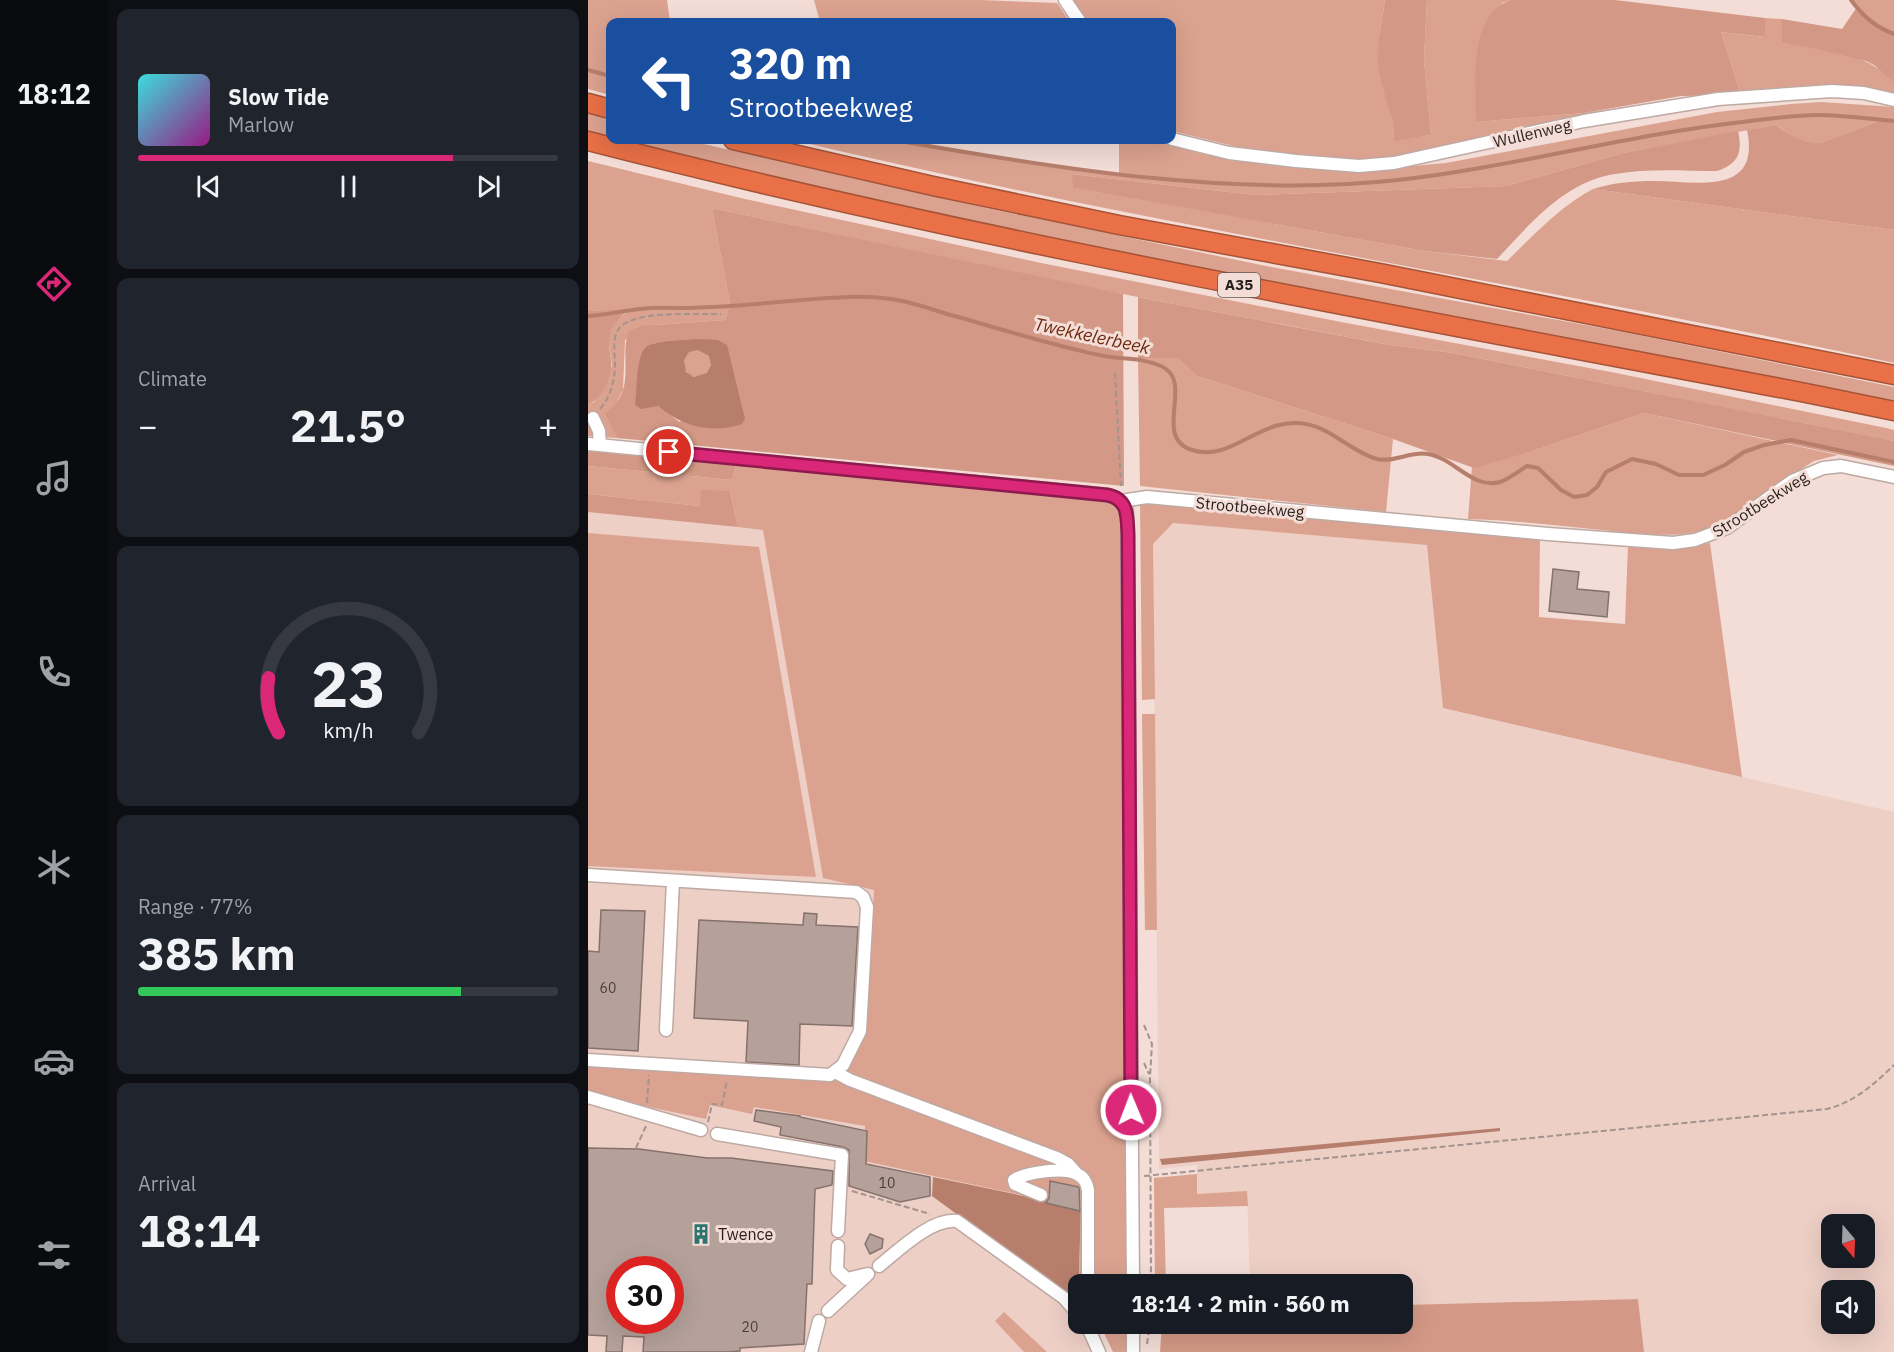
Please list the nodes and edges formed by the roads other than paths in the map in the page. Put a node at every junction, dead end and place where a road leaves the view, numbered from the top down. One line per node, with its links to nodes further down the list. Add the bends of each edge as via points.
1 (1065, 0): 2 (street)
2 (1077, 18)
3 (1894, 100): 6 (street, Wullenweg, via 1832,91 1718,99 1584,121 1394,163 1359,166 1229,153)
4 (588, 103): 5 (highway)
5 (606, 108)
6 (1176, 140)
7 (588, 141): 10 (highway, A35, via 886,212)
8 (751, 144): 9 (highway, A35, via 1119,225)
9 (1894, 375)
10 (1894, 411)
11 (593, 418): 12 (street, via 599,431)
12 (594, 445): 14 (street, Strootbeekweg, via 1107,495)
13 (1894, 477): 14 (street, Strootbeekweg, via 1841,466 1823,468 1792,482 1726,528 1695,540 1673,543 1147,497)
14 (1121, 501): 27 (street, via 1127,512)
15 (588, 875): 16 (street)
16 (673, 881): 17 (street); 19 (street, via 856,892 863,897 867,907 860,1031 843,1065)
17 (666, 1030)
18 (588, 1060): 19 (street, via 830,1075)
19 (835, 1072): 21 (street, via 1057,1158)
20 (588, 1097): 23 (street, via 708,1131 842,1155)
21 (1076, 1173): 22 (street, via 1037,1173 1014,1180 1015,1184); 26 (street, via 1088,1190)
22 (1041, 1195)
23 (838, 1231)
24 (838, 1246): 29 (street, via 837,1270 847,1278 868,1274)
25 (879, 1266): 28 (street, via 918,1235 943,1221 957,1221)
26 (1088, 1274)
27 (1133, 1274)
28 (1068, 1303)
29 (828, 1311)
30 (819, 1321): 33 (street)
31 (1091, 1334): 34 (street)
32 (1133, 1334): 35 (street)
33 (811, 1352)
34 (1099, 1352)
35 (1133, 1352)

